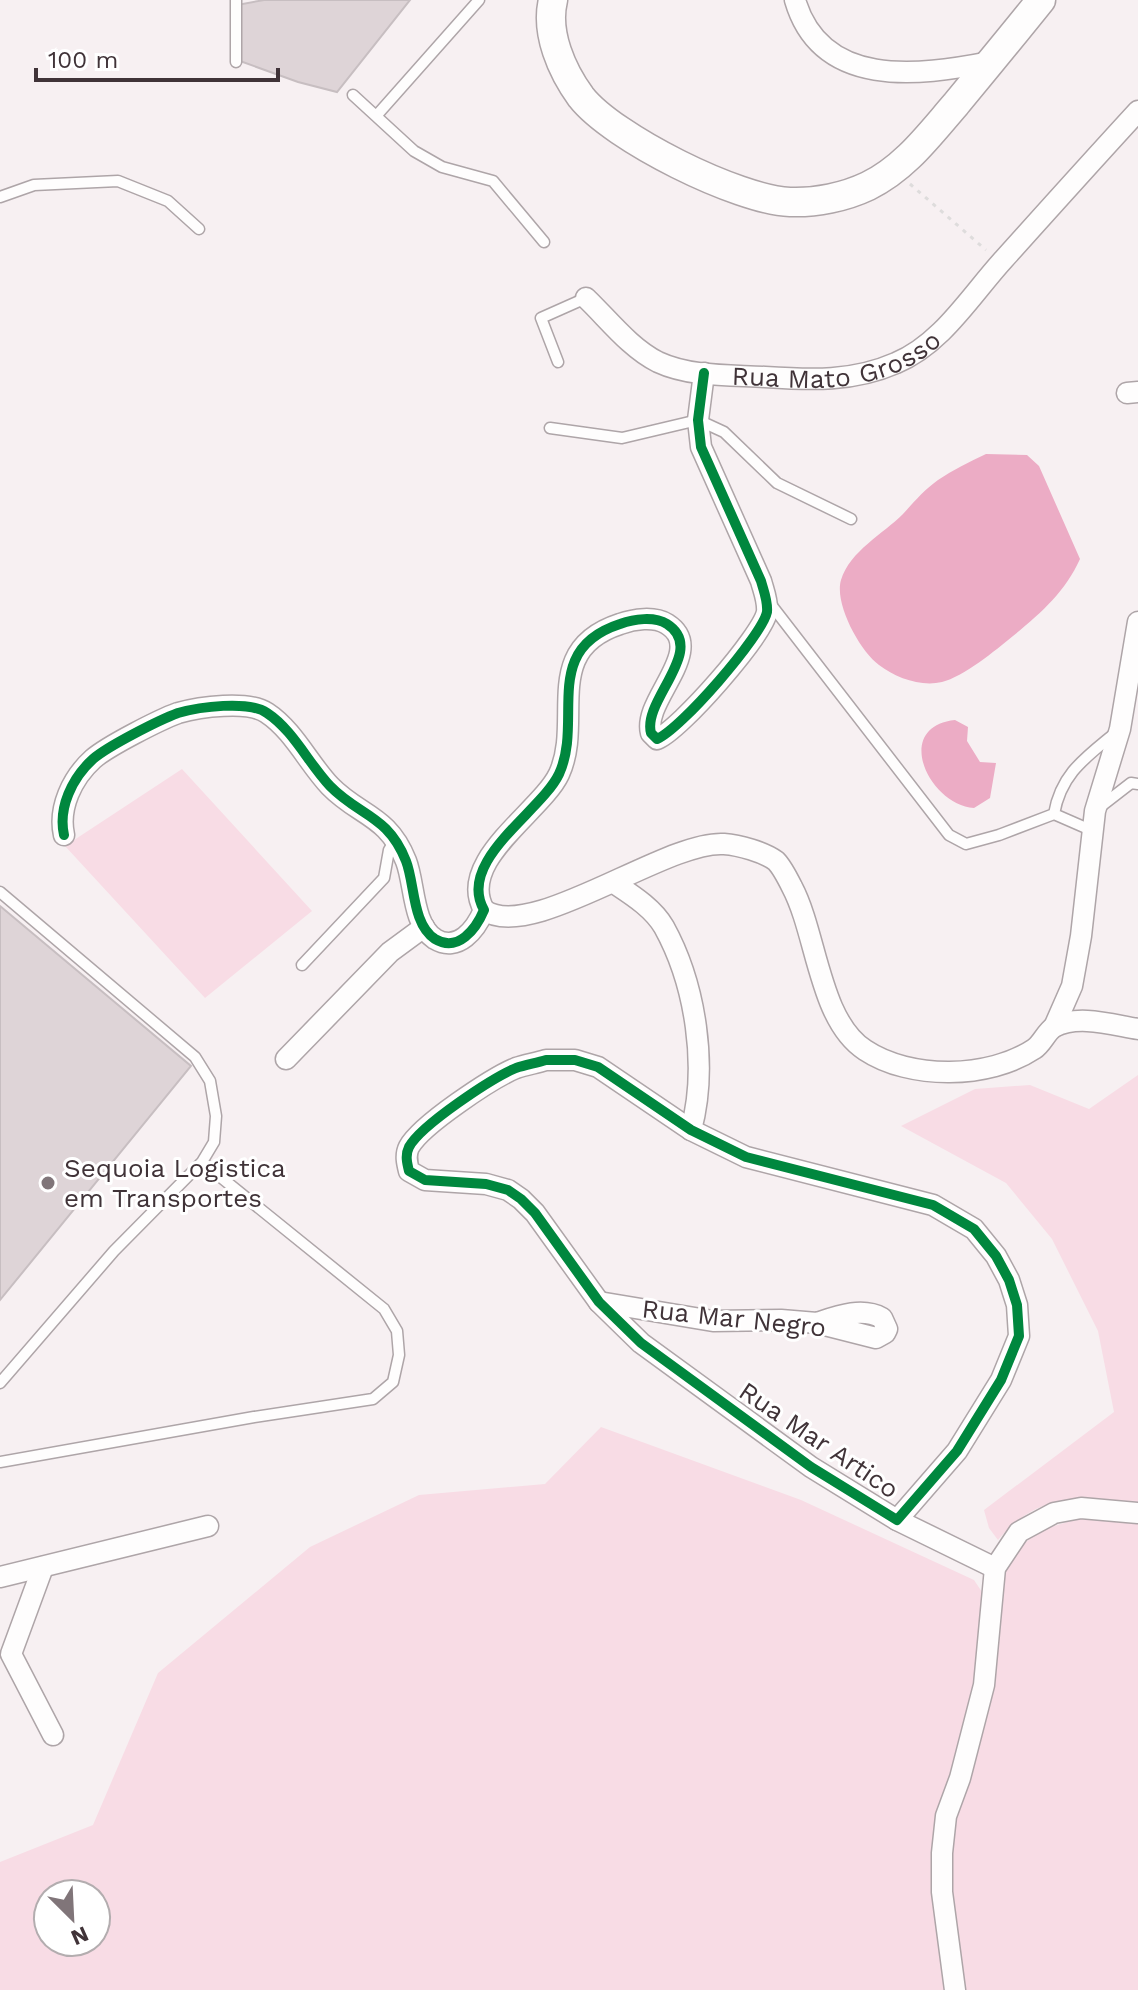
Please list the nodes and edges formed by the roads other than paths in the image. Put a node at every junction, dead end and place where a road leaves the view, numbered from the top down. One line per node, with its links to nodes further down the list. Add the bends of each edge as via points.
1 (236, 0): 6 (lane)
2 (479, 0): 10 (lane)
3 (553, 0): 7 (main road, via 554,41 563,69 583,99 611,123 681,167 745,193 789,202 830,199 896,171)
4 (795, 0): 7 (street, via 801,21 816,42 838,59 868,69 943,71)
5 (1041, 0): 7 (main road)
6 (236, 62)
7 (990, 62)
8 (353, 95): 10 (lane)
9 (1138, 111): 16 (street, Rua Mato Grosso, via 924,348 898,363 837,379)
10 (377, 115): 13 (lane, via 414,151 442,167 493,181)
11 (0, 197): 12 (lane, via 34,185 118,181 168,201)
12 (199, 229)
13 (544, 242)
14 (586, 298): 15 (lane, via 541,318); 16 (street, via 658,362)
15 (558, 362)
16 (704, 373): 17 (street, Rua Mato Grosso)
17 (698, 420): 18 (lane, via 622,438); 19 (lane, via 724,432 777,483); 20 (street, Rua Mato Grosso, via 701,447)
18 (550, 428)
19 (851, 519)
20 (767, 600): 24 (lane, via 949,835 966,844); 30 (street, via 760,629 739,657 657,739 649,722 678,662 681,645 676,631 649,619 610,627 589,641 575,658 569,678 566,755 559,774 550,791 494,850 479,890)
21 (1138, 622): 22 (street)
22 (1120, 729): 24 (lane, via 1077,765 1058,792); 25 (street)
23 (1138, 784): 25 (lane, via 1131,783)
24 (1054, 814): 25 (lane)
25 (1094, 821): 33 (street, via 1072,986)
26 (64, 835): 27 (street, via 68,796 93,759 178,713 232,706 266,712 333,790 384,825)
27 (395, 840): 31 (street, via 407,863); 32 (lane, via 384,878)
28 (614, 883): 30 (street, via 543,910 509,917); 33 (street, via 693,848 723,843 776,862 798,897 842,1027 865,1050 903,1067 944,1073 991,1068 1034,1049); 36 (street, via 663,925 677,958 700,1067)
29 (0, 892): 37 (lane, via 195,1057 215,1097 214,1142)
30 (484, 910): 31 (street, via 472,932 450,943 437,940)
31 (424, 927): 35 (street, via 390,952)
32 (302, 965)
33 (1054, 1027): 34 (street, via 1090,1020)
34 (1138, 1029)
35 (286, 1059)
36 (691, 1130): 38 (street, Rua Mar Artico, via 598,1067 546,1060 489,1083 409,1148 406,1159 416,1177 486,1184 521,1199); 43 (street, Rua Mar Artico, via 746,1157 933,1205 974,1229 1009,1280 1019,1336 1001,1380 957,1451)
37 (202, 1162): 40 (lane, via 114,1251); 41 (lane, via 384,1309 397,1331 393,1382 373,1399)
38 (599, 1302): 39 (street, Rua Mar Negro, via 713,1321 817,1323); 43 (street, Rua Mar Artico, via 641,1343 811,1467)
39 (868, 1337)
40 (0, 1383)
41 (0, 1462)
42 (1138, 1513): 46 (street, via 1081,1508 1054,1513 1019,1532)
43 (897, 1520): 46 (street, Rua Mar Artico)
44 (208, 1526): 45 (street)
45 (43, 1567): 47 (street); 48 (street)
46 (995, 1568): 50 (street, via 984,1685 946,1816 942,1853)
47 (0, 1577)
48 (7, 1647): 49 (street)
49 (53, 1735)
50 (955, 1990)

